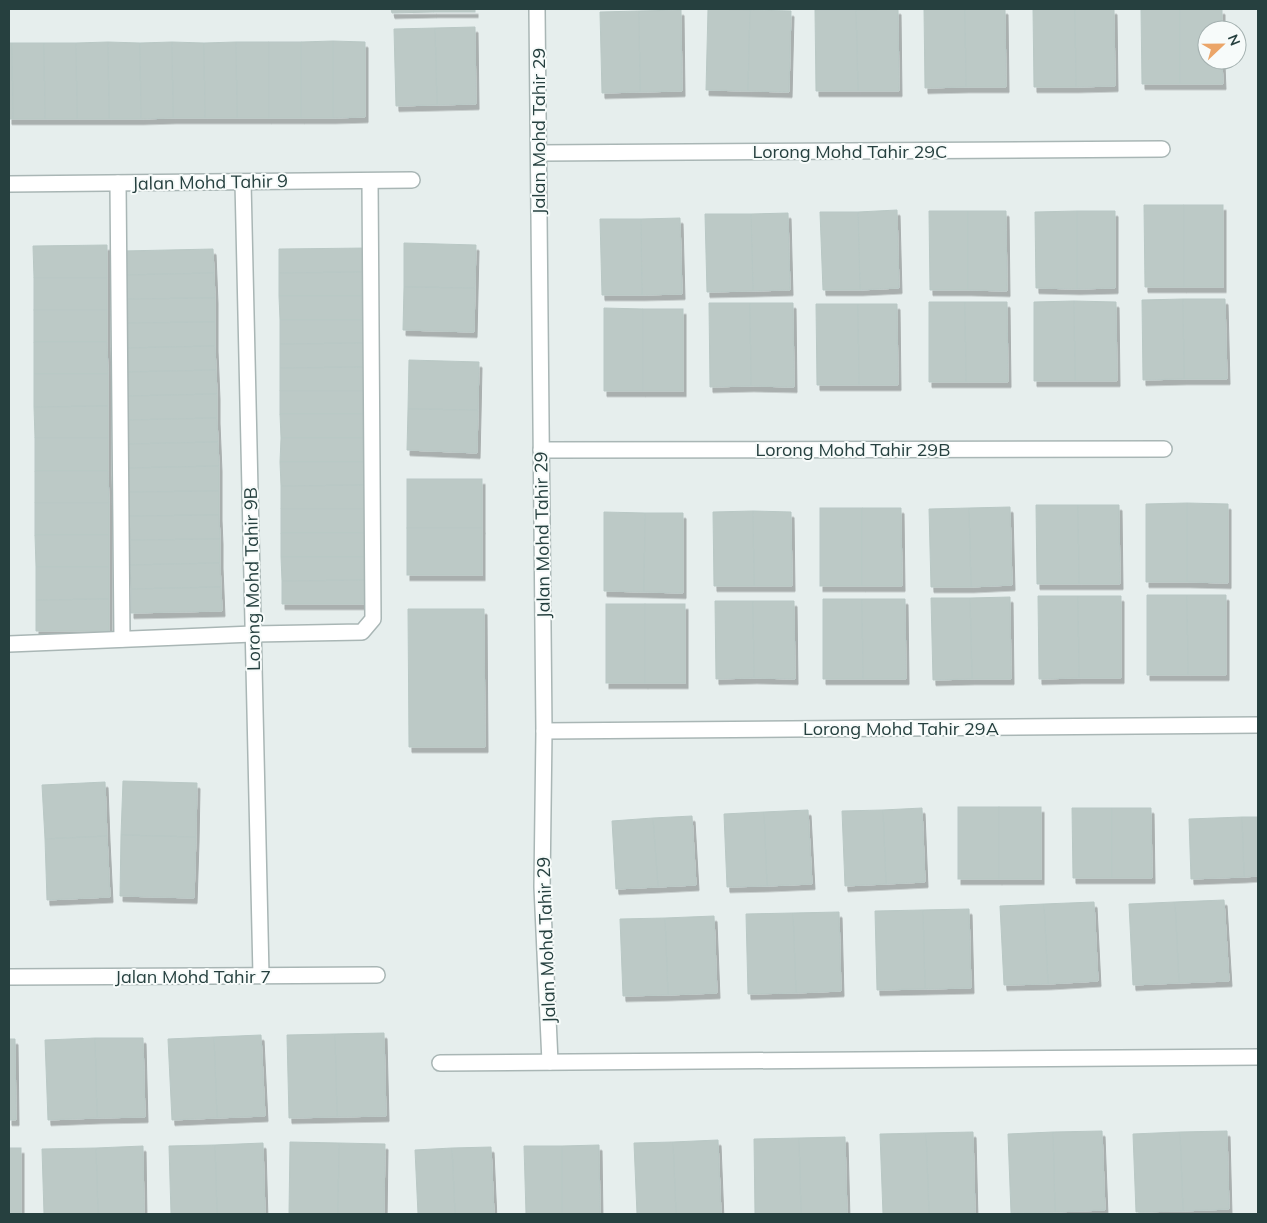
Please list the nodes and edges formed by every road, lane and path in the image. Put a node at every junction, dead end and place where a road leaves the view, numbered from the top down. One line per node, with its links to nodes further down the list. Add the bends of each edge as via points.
1 (537, 9): 3 (street, Jalan Mohd Tahir 29)
2 (1162, 149): 3 (street, Lorong Mohd Tahir 29C)
3 (539, 154): 10 (street, Jalan Mohd Tahir 29)
4 (412, 180): 5 (street, Jalan Mohd Tahir 9)
5 (370, 181): 6 (street, Jalan Mohd Tahir 9); 11 (street, via 373,619 362,632)
6 (243, 182): 7 (street, Jalan Mohd Tahir 9); 11 (street, Lorong Mohd Tahir 9B)
7 (118, 183): 8 (street, Jalan Mohd Tahir 9); 12 (street)
8 (9, 184)
9 (1164, 449): 10 (street, Lorong Mohd Tahir 29B)
10 (541, 450): 15 (street, Jalan Mohd Tahir 29)
11 (254, 634): 12 (street); 17 (street, Lorong Mohd Tahir 9B)
12 (122, 640): 13 (street)
13 (9, 644)
14 (1258, 725): 15 (street, Lorong Mohd Tahir 29A)
15 (544, 731): 20 (street, Jalan Mohd Tahir 29, via 542,887)
16 (377, 974): 17 (street, Jalan Mohd Tahir 7)
17 (261, 975): 18 (street, Jalan Mohd Tahir 7)
18 (9, 977)
19 (1258, 1057): 20 (street)
20 (550, 1062): 21 (street)
21 (440, 1063)

